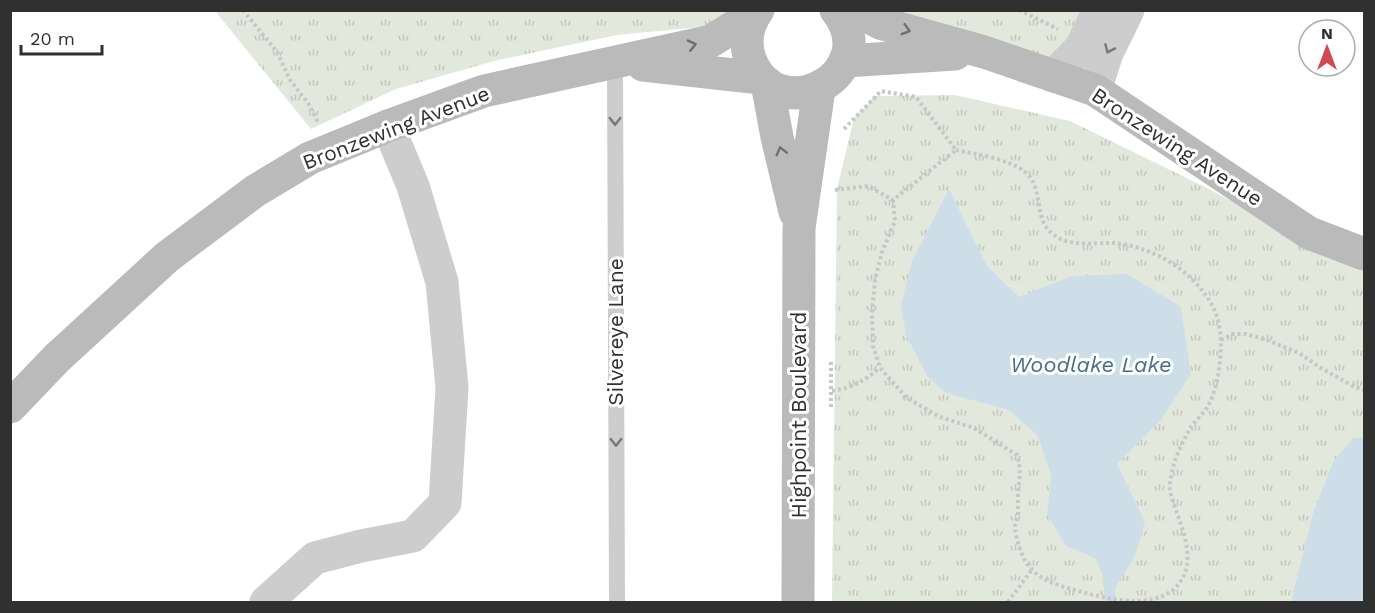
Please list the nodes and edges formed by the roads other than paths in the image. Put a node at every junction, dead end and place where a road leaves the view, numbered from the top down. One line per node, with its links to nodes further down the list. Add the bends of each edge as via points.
1 (836, 10): 7 (street, via 848,31)
2 (851, 10): 6 (street, Bronzewing Avenue, one-way to 6, via 879,23)
3 (1098, 10): 9 (street, via 1081,48)
4 (1128, 10): 12 (street, one-way to 12, via 1107,53)
5 (757, 12): 8 (street, Bronzewing Avenue, one-way to 5, via 711,41); 10 (street, Highpoint Boulevard, via 750,25 748,53)
6 (984, 52): 7 (street, Bronzewing Avenue); 9 (street, Bronzewing Avenue)
7 (845, 61): 11 (street, via 830,82)
8 (615, 62): 10 (street, Bronzewing Avenue); 13 (street, Bronzewing Avenue, via 484,91); 18 (lane, Silvereye Lane, one-way to 18)
9 (1053, 76): 12 (street, Bronzewing Avenue)
10 (764, 80): 11 (street, Bronzewing Avenue, via 792,93); 14 (street, Highpoint Boulevard, one-way to 10)
11 (819, 89): 14 (street, Highpoint Boulevard)
12 (1095, 90): 15 (street, Bronzewing Avenue, via 1309,232)
13 (388, 126): 16 (street, Bronzewing Avenue, via 310,158 255,191 167,257); 17 (street, via 413,186 442,282 452,388 445,503 413,536 315,558)
14 (799, 228): 19 (street, Highpoint Boulevard)
15 (1365, 254)
16 (10, 407)
17 (266, 603)
18 (616, 603)
19 (798, 603)

